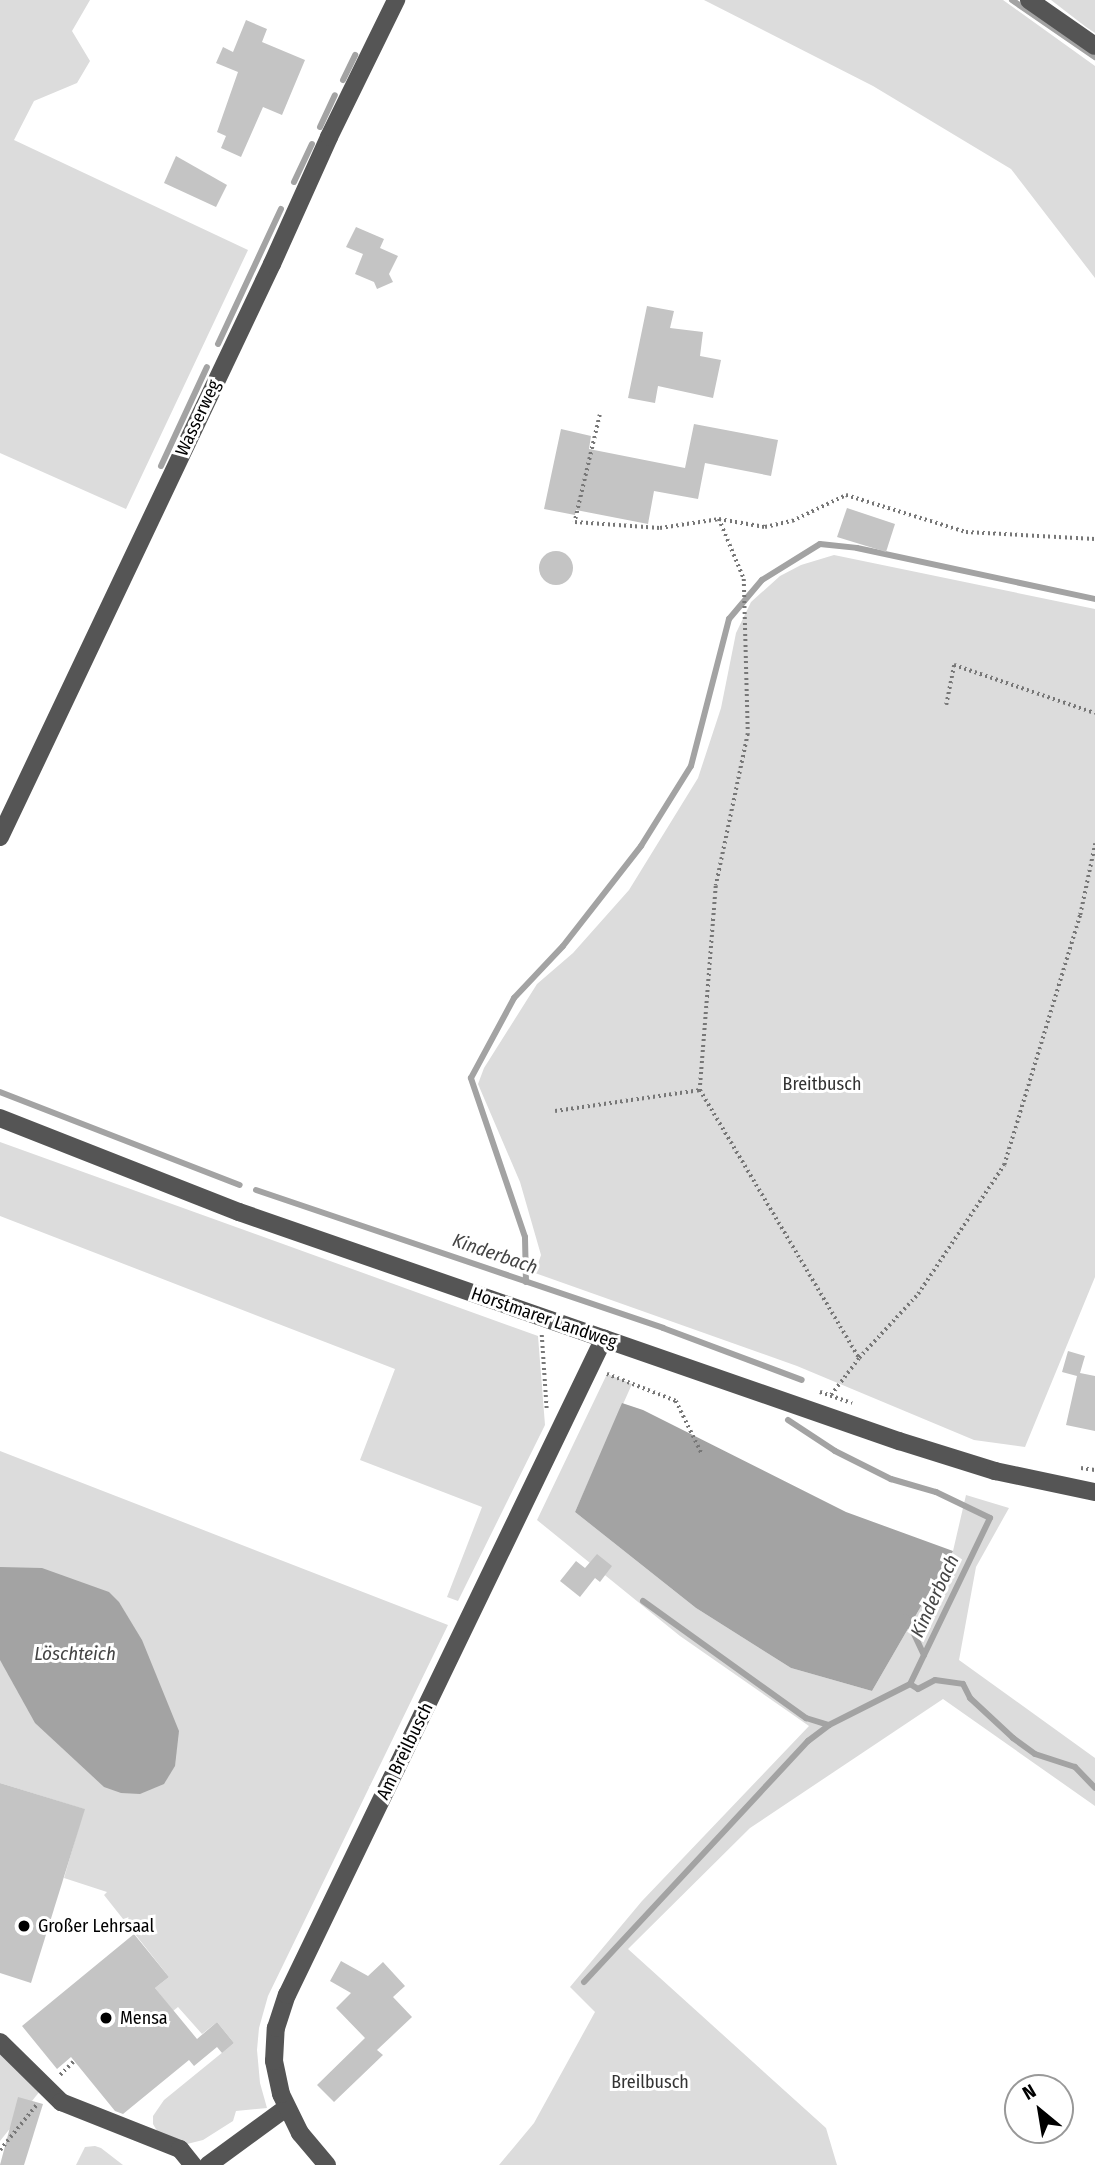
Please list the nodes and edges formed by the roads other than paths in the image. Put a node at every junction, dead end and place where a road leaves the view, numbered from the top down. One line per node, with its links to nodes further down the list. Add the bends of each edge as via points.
1 (397, 0): 4 (street, Wasserweg)
2 (1029, 0): 3 (street)
3 (1095, 46)
4 (0, 836)
5 (0, 1118): 6 (street, Horstmarer Landweg, via 239,1212)
6 (604, 1338): 7 (street, Horstmarer Landweg, via 946,1457); 9 (street, Am Breilbusch, via 287,1996 276,2028 274,2061)
7 (1095, 1492)
8 (0, 2042): 10 (street, via 61,2102 180,2149)
9 (286, 2108): 11 (street); 12 (street, Am Breilbusch)
10 (193, 2165)
11 (208, 2165)
12 (327, 2165)

